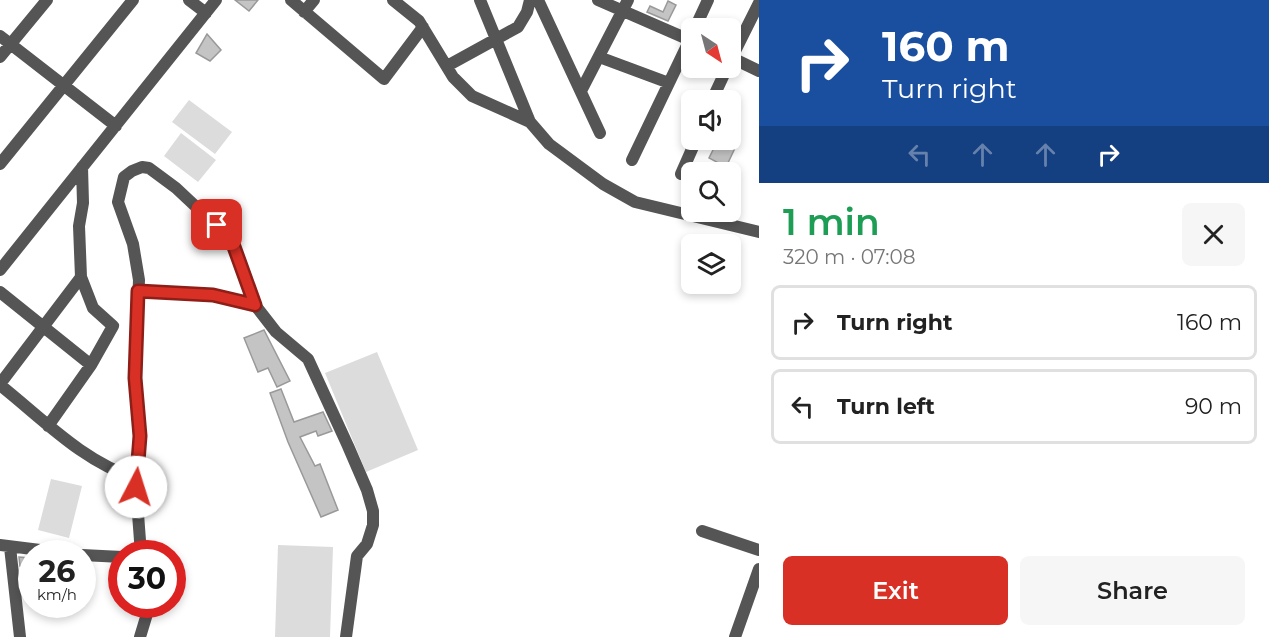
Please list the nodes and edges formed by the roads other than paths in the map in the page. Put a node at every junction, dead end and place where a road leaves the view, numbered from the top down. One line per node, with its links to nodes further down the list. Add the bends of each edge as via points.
1 (47, 0): 26 (street)
2 (133, 0): 34 (street)
3 (189, 0): 17 (street)
4 (216, 0): 17 (street)
5 (291, 0): 16 (street)
6 (314, 0): 16 (street)
7 (393, 0): 21 (street)
8 (410, 0): 21 (street)
9 (480, 0): 25 (street)
10 (530, 0): 19 (street)
11 (538, 0): 20 (street)
12 (598, 0): 15 (street)
13 (708, 0): 18 (street)
14 (759, 3): 24 (street)
15 (625, 5): 22 (street); 28 (street)
16 (304, 12): 21 (street, via 384,79)
17 (206, 13): 37 (street)
18 (700, 18)
19 (522, 22): 20 (street, via 533,18); 25 (street)
20 (547, 22): 35 (street)
21 (421, 24): 31 (street)
22 (681, 31)
23 (0, 36): 26 (street)
24 (741, 38)
25 (497, 40): 31 (street); 36 (street)
26 (11, 44): 27 (street); 34 (street)
27 (0, 57)
28 (599, 57): 33 (street); 35 (street)
29 (681, 58): 33 (street)
30 (741, 64): 32 (street)
31 (447, 66): 36 (street, via 453,78 472,96)
32 (759, 71)
33 (669, 83): 39 (street)
34 (64, 85): 37 (street); 40 (street)
35 (581, 91): 38 (street)
36 (530, 122): 42 (street, via 549,144 635,202)
37 (116, 126): 41 (street)
38 (600, 134)
39 (632, 160)
40 (0, 164)
41 (82, 167): 43 (street); 44 (street)
42 (759, 232)
43 (0, 270)
44 (81, 277): 48 (street); 49 (street, via 93,308 113,326)
45 (138, 291): 47 (street, via 213,295); 47 (street, via 133,244 118,202 124,177 142,167 176,188 225,234 233,244); 52 (street)
46 (0, 292): 48 (street)
47 (255, 305): 61 (street, via 315,371 373,511 367,544 357,556)
48 (41, 327): 49 (street); 50 (street)
49 (91, 365): 51 (street)
50 (0, 385): 51 (street)
51 (48, 426): 52 (street, via 100,464)
52 (137, 478): 54 (street)
53 (702, 531): 56 (street)
54 (140, 540)
55 (5, 546): 59 (street)
56 (759, 550)
57 (759, 569): 62 (street)
58 (146, 618): 60 (street)
59 (20, 637)
60 (140, 637)
61 (346, 637)
62 (735, 637)

